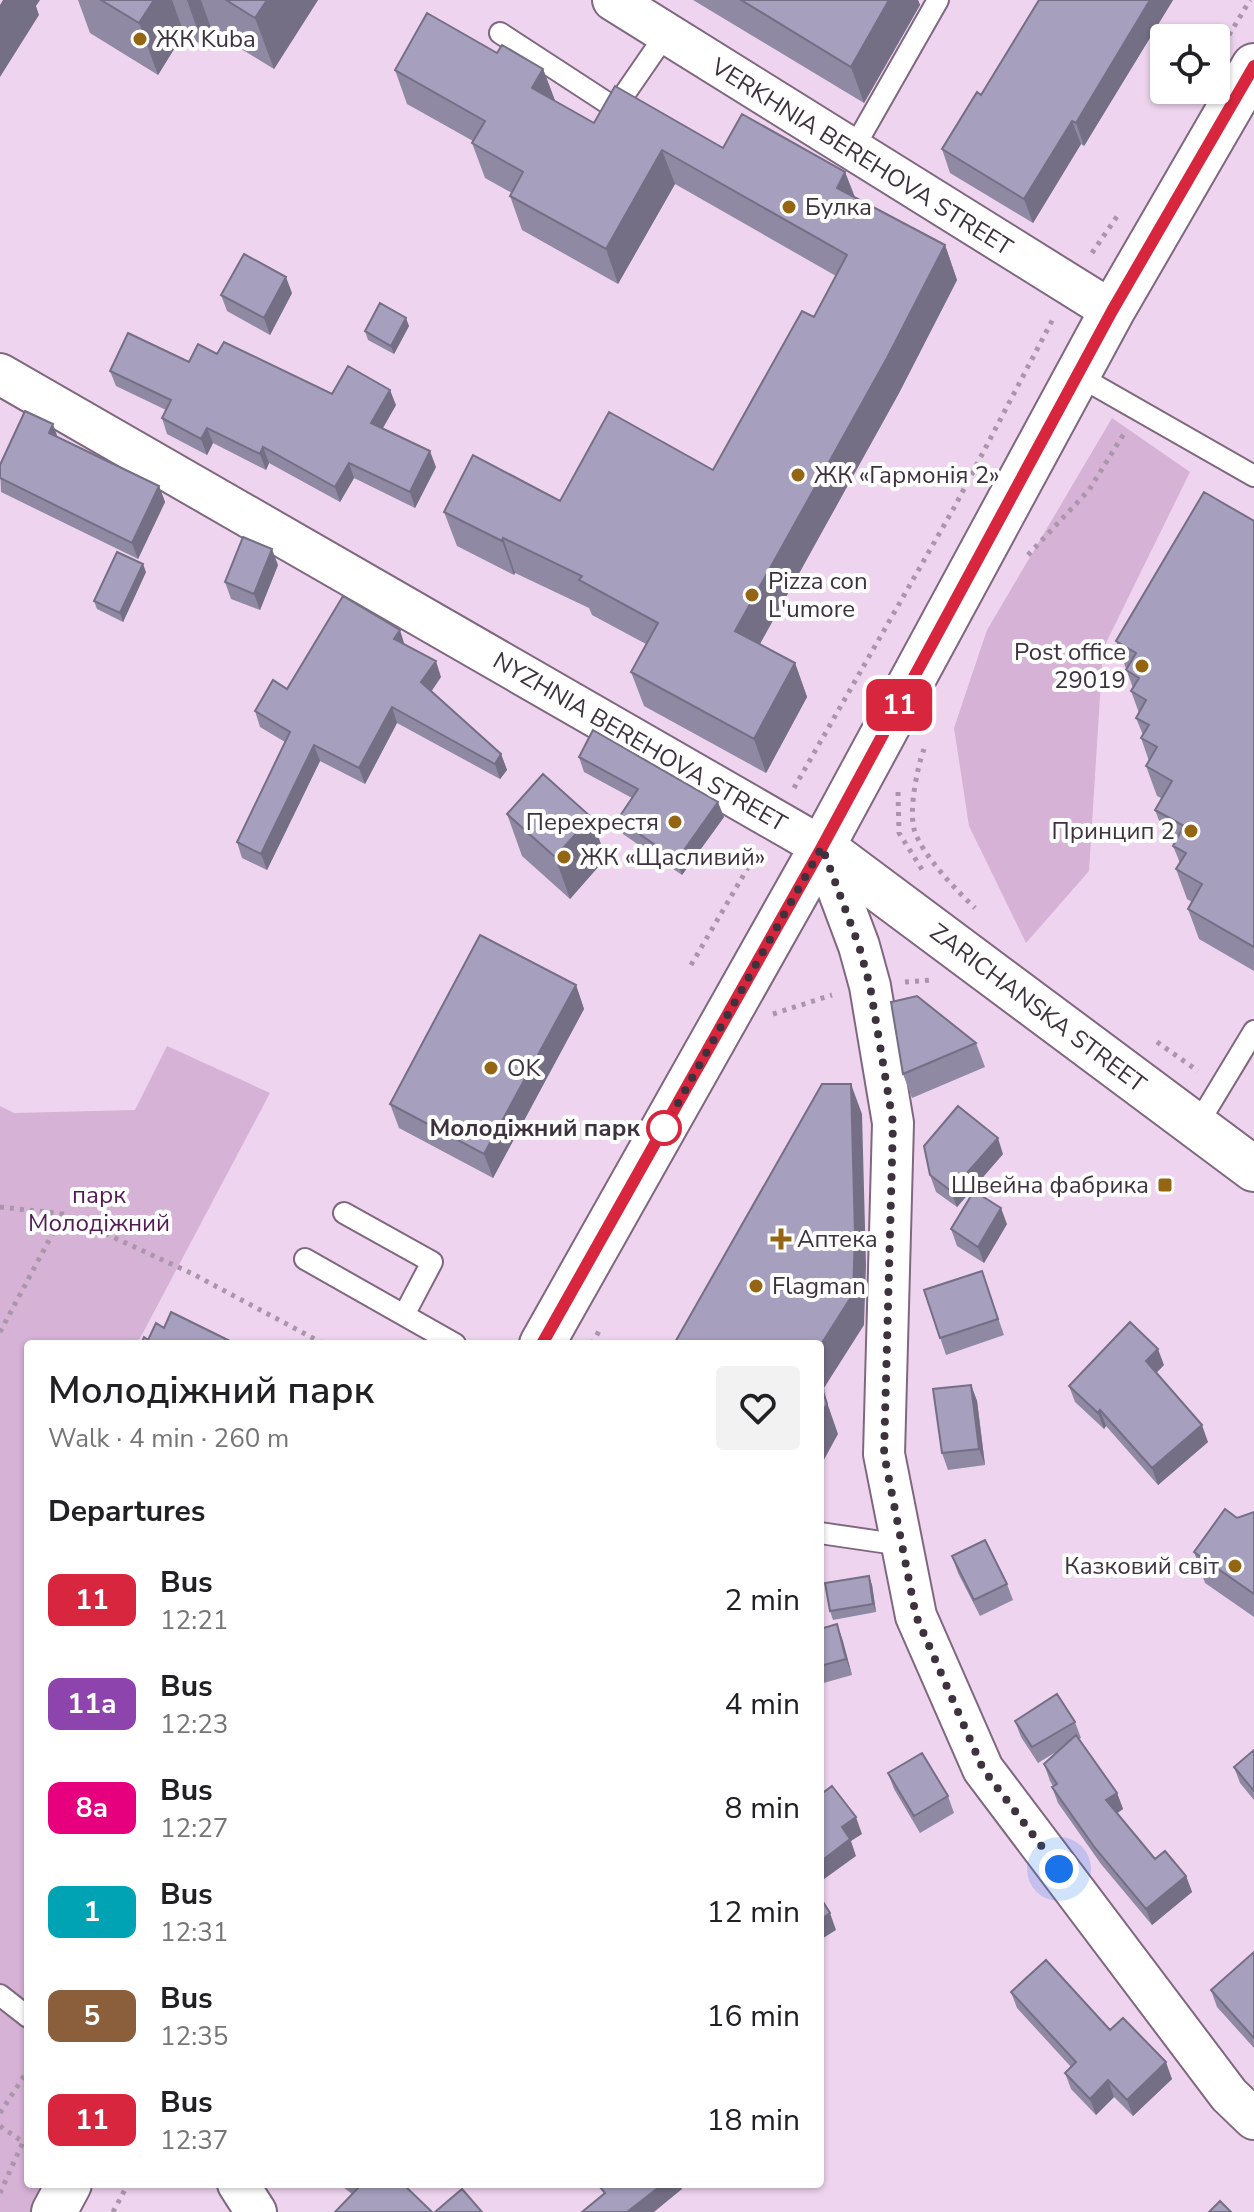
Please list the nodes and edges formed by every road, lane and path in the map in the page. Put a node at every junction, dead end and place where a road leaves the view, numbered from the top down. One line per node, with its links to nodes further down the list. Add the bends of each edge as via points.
1 (613, 0): 5 (street, VERKHNIA BEREHOVA STREET)
2 (938, 0): 7 (lane)
3 (1250, 0): 6 (path)
4 (500, 33): 5 (lane, via 615,108)
5 (666, 34): 7 (street, VERKHNIA BEREHOVA STREET)
6 (1238, 55): 10 (main road)
7 (852, 151): 9 (street, VERKHNIA BEREHOVA STREET)
8 (1121, 210): 9 (path)
9 (1069, 287): 10 (street, VERKHNIA BEREHOVA STREET); 18 (path, via 955,506)
10 (1112, 311): 12 (main road)
11 (0, 374): 18 (street, NYZHNIA BEREHOVA STREET)
12 (1077, 375): 13 (lane); 19 (main road)
13 (1138, 411): 14 (lane); 15 (path, via 1089,490)
14 (1254, 476)
15 (1018, 565)
16 (925, 744): 21 (path, via 914,830 943,876 976,913)
17 (899, 785): 20 (path, via 899,833)
18 (775, 819): 19 (street, NYZHNIA BEREHOVA STREET); 22 (path)
19 (822, 847): 26 (main road, ZARICHANSKA STREET); 36 (main road); 38 (street, via 870,986 893,1123 884,1454)
20 (925, 875)
21 (961, 905)
22 (691, 965)
23 (1254, 1031): 25 (lane)
24 (1146, 1035): 25 (path)
25 (1220, 1087): 26 (lane)
26 (1196, 1127): 27 (main road, ZARICHANSKA STREET)
27 (1254, 1169)
28 (0, 1207): 30 (path)
29 (344, 1213): 32 (lane, via 432,1262)
30 (63, 1214): 33 (path); 34 (path, via 193,1274)
31 (305, 1259): 32 (lane)
32 (404, 1315): 35 (lane)
33 (0, 1332)
34 (317, 1340)
35 (448, 1340)
36 (544, 1340)
37 (824, 1534): 38 (lane)
38 (902, 1545): 43 (street, via 916,1616 983,1769 1229,2095)
39 (0, 1995): 40 (lane)
40 (24, 2014)
41 (24, 2076): 42 (path)
42 (0, 2113)
43 (1254, 2119)
44 (0, 2126): 48 (path, via 23,2142)
45 (67, 2188): 49 (main road)
46 (126, 2188): 50 (path)
47 (241, 2188): 51 (street)
48 (0, 2193)
49 (54, 2212)
50 (113, 2212)
51 (256, 2212)

